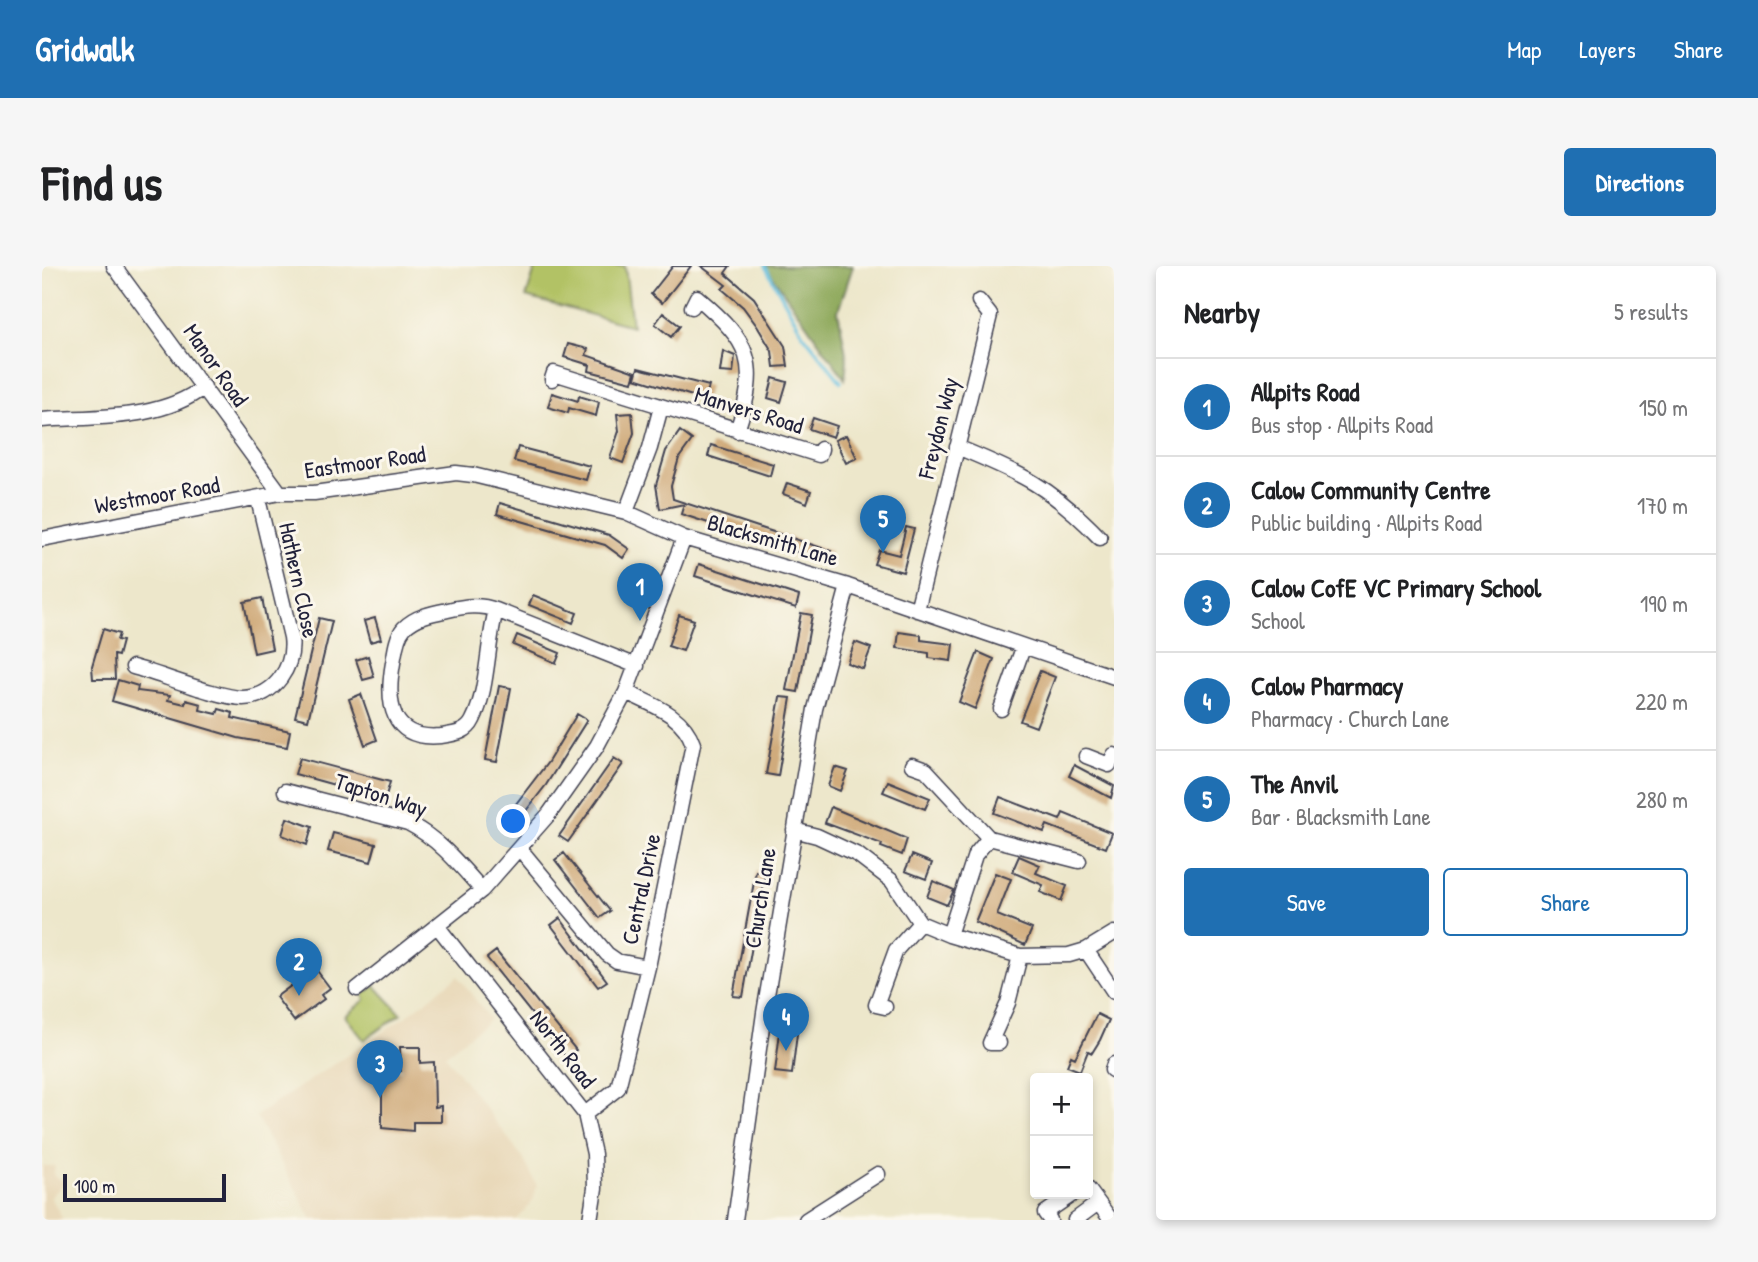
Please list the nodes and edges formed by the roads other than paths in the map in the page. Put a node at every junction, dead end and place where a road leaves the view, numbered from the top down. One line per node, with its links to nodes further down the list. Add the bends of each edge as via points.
1 (114, 266): 5 (street, Manor Road)
2 (697, 296): 8 (street, via 729,325 748,354 750,382)
3 (979, 302): 9 (street, Freydon Way, via 990,315)
4 (552, 379): 6 (street, Manvers Road, via 554,373)
5 (204, 387): 7 (street, via 188,400 158,411); 12 (street, Manor Road)
6 (660, 407): 8 (street, Manvers Road); 14 (street)
7 (42, 420)
8 (737, 431): 10 (street, Manvers Road)
9 (957, 447): 16 (street, via 1023,473); 20 (street, Freydon Way)
10 (819, 456)
11 (456, 473): 12 (street, Eastmoor Road, via 314,494); 14 (street, Blacksmith Lane)
12 (280, 493): 13 (street, Westmoor Road)
13 (258, 499): 17 (street, Westmoor Road); 23 (street, Hathern Close, via 291,637 285,674 266,691 243,698)
14 (626, 512): 15 (street, Blacksmith Lane)
15 (684, 538): 18 (street, Blacksmith Lane); 22 (street)
16 (1100, 538)
17 (42, 539)
18 (848, 586): 20 (street, Blacksmith Lane); 31 (street, Church Lane, via 815,709)
19 (496, 610): 19 (street, via 483,606 431,613 403,629 389,701 394,717 404,727 435,736 463,732 472,722); 22 (street)
20 (917, 610): 21 (street, Blacksmith Lane)
21 (1023, 648): 24 (street, Blacksmith Lane); 26 (street)
22 (637, 666): 25 (street)
23 (133, 667)
24 (1114, 677)
25 (626, 692): 33 (street, via 597,746); 42 (street, Central Drive, via 678,719 693,744)
26 (1001, 709)
27 (1114, 755): 28 (street, via 1109,765)
28 (1086, 756)
29 (912, 765): 32 (street, via 926,770)
30 (285, 790): 35 (street, Tapton Way, via 426,832)
31 (794, 831): 36 (street, via 817,836 866,861 892,881); 53 (street, Church Lane)
32 (989, 838): 34 (street); 39 (street, via 975,855)
33 (520, 849): 35 (street); 42 (street, via 607,954 617,961)
34 (1079, 861)
35 (482, 890): 37 (street)
36 (920, 923): 39 (street); 45 (street, via 897,950)
37 (438, 927): 43 (street); 47 (street, North Road)
38 (1114, 933): 40 (street)
39 (949, 935): 41 (street)
40 (1086, 950): 41 (street); 44 (street)
41 (1020, 956): 46 (street, via 1008,1003)
42 (648, 967): 47 (street, Central Drive, via 618,1088)
43 (357, 989)
44 (1114, 992)
45 (877, 1005)
46 (990, 1043)
47 (585, 1114): 52 (street, North Road, via 594,1153)
48 (878, 1174): 54 (street)
49 (1093, 1196): 51 (street)
50 (1066, 1199): 55 (street, via 1045,1213)
51 (1098, 1203): 56 (street); 57 (street)
52 (590, 1220)
53 (736, 1220)
54 (806, 1220)
55 (1050, 1220)
56 (1075, 1220)
57 (1111, 1220)

